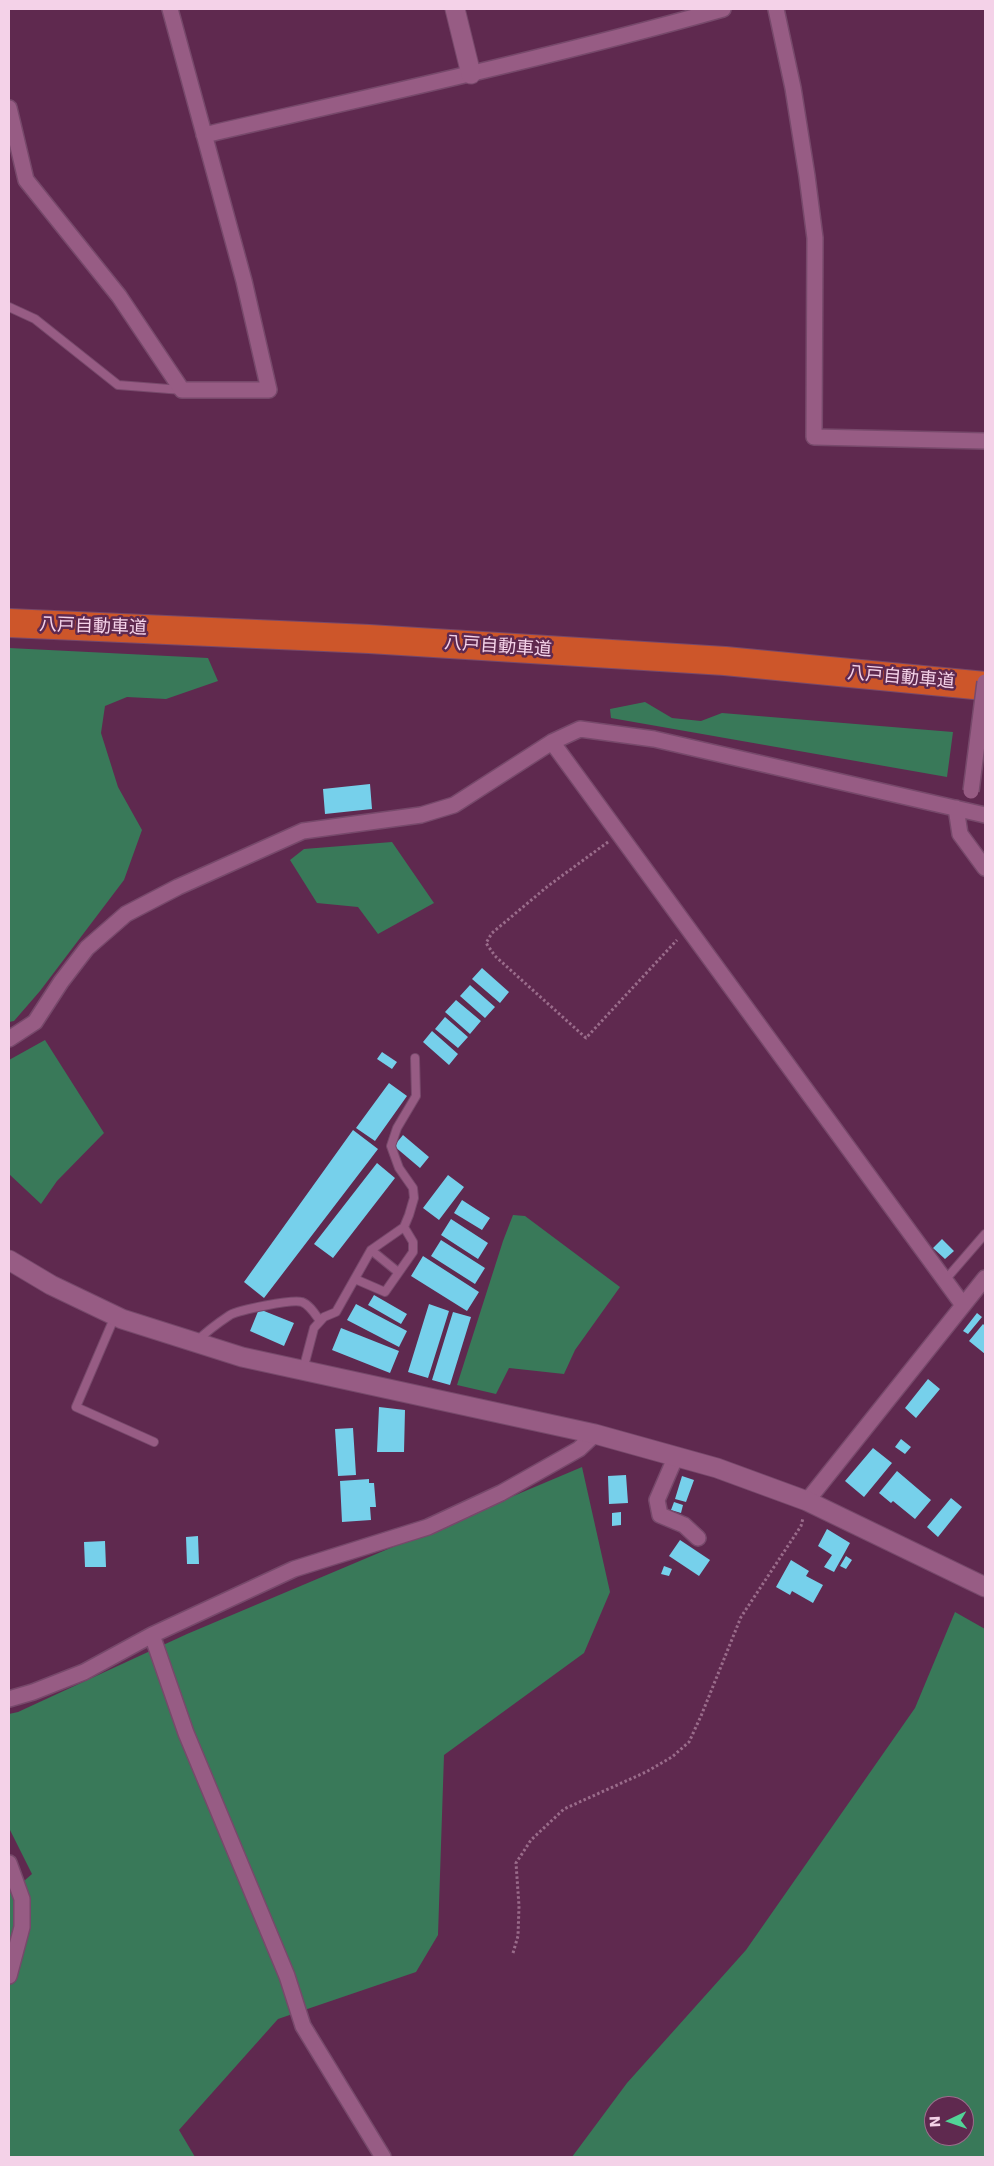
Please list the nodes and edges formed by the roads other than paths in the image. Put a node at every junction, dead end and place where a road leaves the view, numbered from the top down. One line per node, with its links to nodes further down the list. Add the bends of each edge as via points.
1 (170, 9): 7 (street)
2 (455, 9): 5 (street)
3 (723, 9): 5 (street)
4 (776, 9): 10 (street, via 793,88 815,238 814,437)
5 (470, 74): 7 (street)
6 (9, 108): 9 (street, via 26,180 119,296)
7 (204, 135): 9 (street, via 244,280 269,390)
8 (9, 307): 9 (lane, via 35,319 118,385)
9 (182, 390)
10 (985, 441)
11 (9, 623): 12 (highway, 八戸自動車道, via 369,639 725,661)
12 (985, 684): 14 (street, bridge, via 971,791)
13 (552, 742): 14 (street, via 580,729 654,740); 17 (street, via 454,805 421,815 304,831 126,914 87,948 35,1022); 26 (street)
14 (963, 810): 15 (street); 16 (street, via 960,834)
15 (985, 815)
16 (985, 868)
17 (9, 1039)
18 (415, 1058): 19 (lane, via 416,1096 397,1128 391,1146 399,1168 413,1188 414,1198)
19 (404, 1227): 21 (lane); 23 (lane, via 413,1242 414,1252)
20 (985, 1234): 26 (lane)
21 (371, 1250): 23 (lane); 25 (lane)
22 (9, 1260): 28 (street)
23 (398, 1272): 25 (lane, via 385,1292)
24 (985, 1278): 27 (street)
25 (355, 1279): 29 (lane, via 336,1312)
26 (946, 1279): 27 (street)
27 (963, 1305): 35 (street)
28 (115, 1316): 30 (street); 33 (lane, via 76,1407)
29 (320, 1321): 30 (lane, via 301,1301 283,1302 232,1314); 31 (lane, via 314,1328)
30 (196, 1342): 31 (street, via 242,1357)
31 (303, 1370): 32 (street)
32 (595, 1434): 34 (street); 38 (street, via 578,1449 501,1494 436,1523 294,1569)
33 (154, 1442)
34 (676, 1456): 35 (street); 36 (street, via 657,1500 660,1515 684,1525)
35 (807, 1501): 37 (street)
36 (698, 1538)
37 (985, 1587)
38 (152, 1635): 39 (street, via 84,1672); 42 (street, via 186,1733 288,1976 303,2026)
39 (9, 1699)
40 (9, 1863): 41 (street, via 22,1899 22,1927)
41 (9, 1976)
42 (383, 2157)

